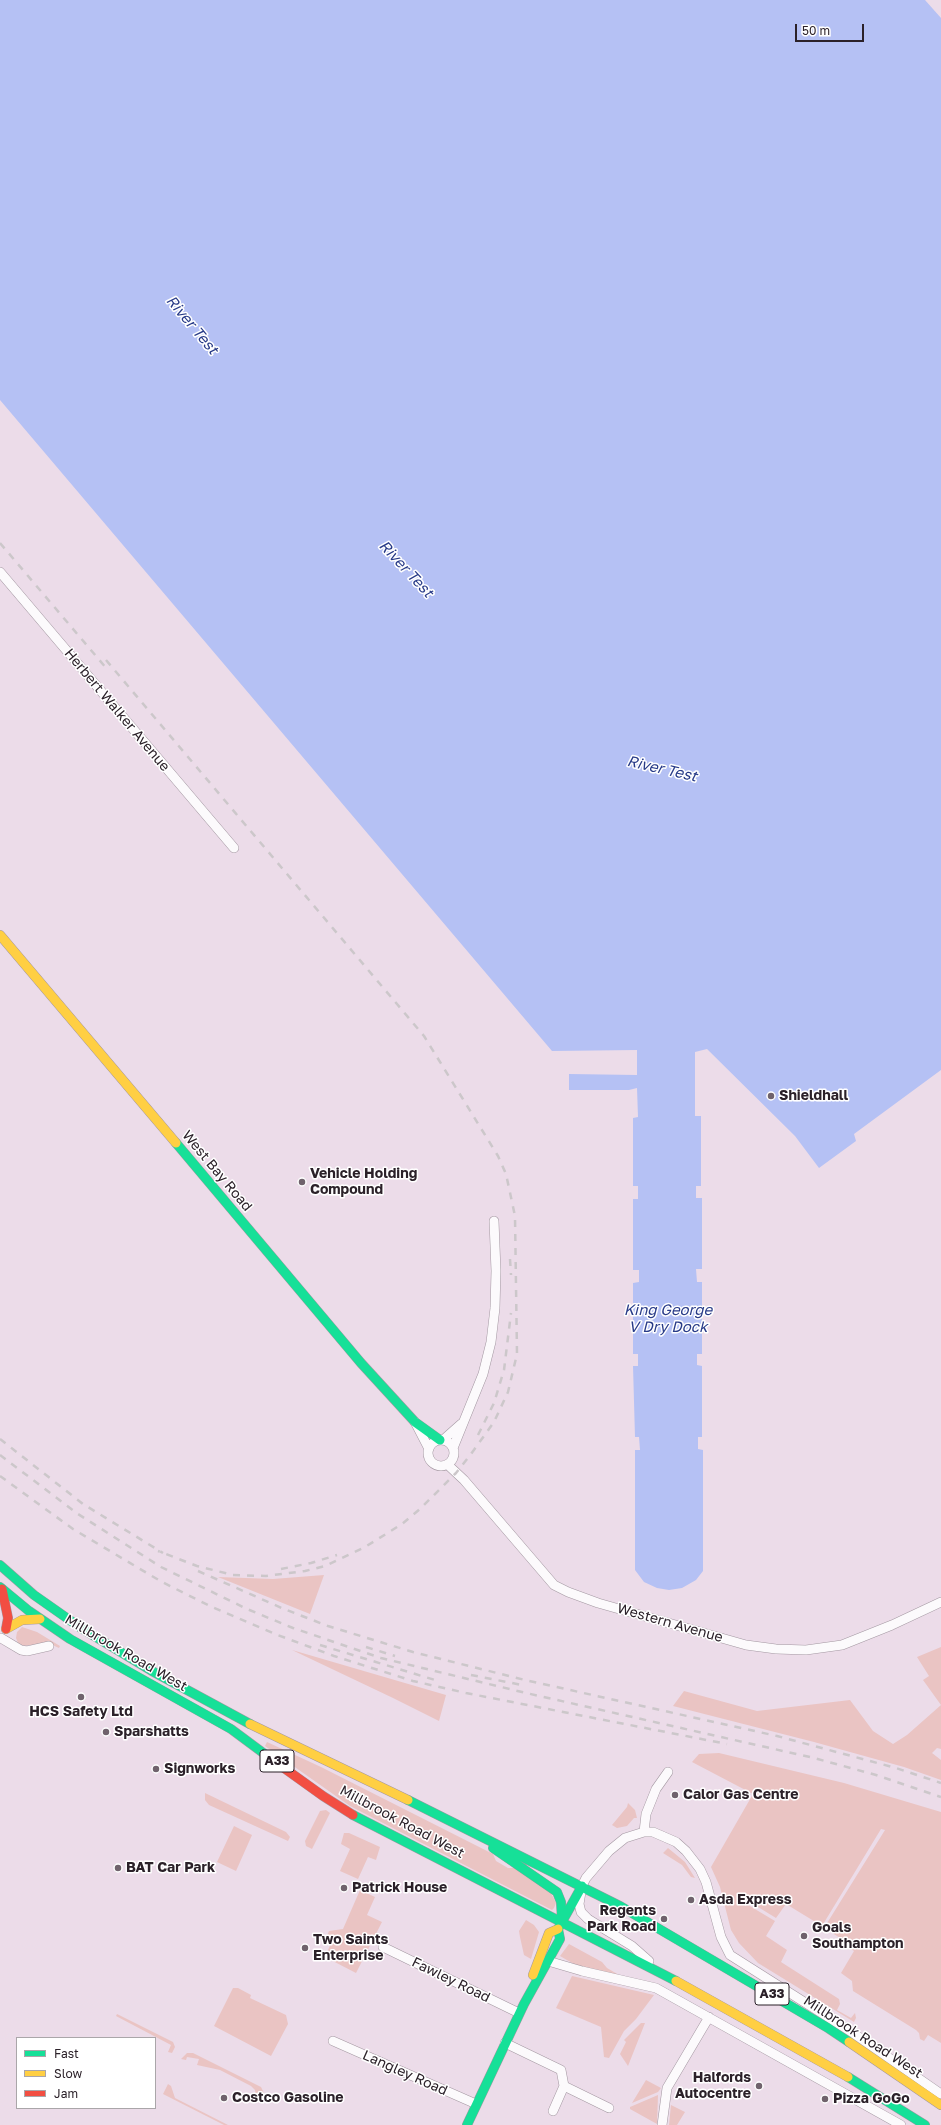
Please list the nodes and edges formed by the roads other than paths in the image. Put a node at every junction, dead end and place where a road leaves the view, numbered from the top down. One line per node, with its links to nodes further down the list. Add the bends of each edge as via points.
1 (0, 572): 2 (street, Herbert Walker Avenue)
2 (234, 848)
3 (0, 935): 5 (main road, West Bay Road, via 361,1363)
4 (494, 1221): 6 (street, via 496,1271 491,1342 484,1374)
5 (415, 1422): 7 (main road, West Bay Road); 9 (street, West Bay Road)
6 (462, 1422): 7 (street); 8 (street)
7 (441, 1440): 8 (street); 9 (street, via 433,1443)
8 (453, 1448): 10 (street, via 453,1459)
9 (429, 1449): 10 (street, via 429,1458 432,1462 439,1466)
10 (448, 1465): 13 (street, Western Avenue, via 464,1480 554,1585 598,1603 746,1645 806,1650 842,1645)
11 (0, 1565): 19 (main road, Millbrook Road West / A33, via 34,1595 81,1628 152,1671 251,1725)
12 (1, 1588): 14 (main road, Millbrook Road West / A33); 15 (main road, via 8,1618)
13 (941, 1602)
14 (40, 1619): 15 (main road, via 22,1620); 22 (main road, Millbrook Road West / A33, via 70,1639 232,1729 348,1812)
15 (6, 1629): 16 (street)
16 (0, 1639): 17 (street, via 20,1650)
17 (49, 1646)
18 (668, 1772): 20 (street, via 656,1789 646,1814)
19 (461, 1825): 21 (main road, Millbrook Road West / A33); 22 (main road, via 556,1892 561,1902)
20 (644, 1832): 21 (street, via 625,1838 615,1845 590,1872); 32 (street, via 653,1832 676,1842 695,1861 706,1882 721,1937 730,1955 853,2033)
21 (582, 1886): 22 (main road); 25 (street, Millbrook Road West, via 579,1904 581,1912 594,1924 632,1946); 34 (main road, Millbrook Road West / A33, via 676,1937 828,2028)
22 (560, 1926): 24 (main road, via 560,1939); 25 (main road, Millbrook Road West / A33); 26 (main road, via 548,1935)
23 (383, 1947): 27 (street, Fawley Road)
24 (548, 1961): 26 (main road); 28 (street, via 656,1988)
25 (660, 1972): 40 (main road, Millbrook Road West / A33, via 849,2078)
26 (524, 2004): 27 (main road)
27 (519, 2014): 30 (main road)
28 (709, 2017): 38 (street, via 667,2088); 39 (street)
29 (333, 2041): 33 (street, Langley Road)
30 (505, 2043): 31 (street, via 561,2070); 33 (main road)
31 (564, 2086): 35 (street); 36 (street)
32 (941, 2094)
33 (476, 2104): 37 (main road)
34 (941, 2105)
35 (609, 2108)
36 (553, 2111)
37 (467, 2125)
38 (662, 2125)
39 (900, 2125)
40 (925, 2125)

